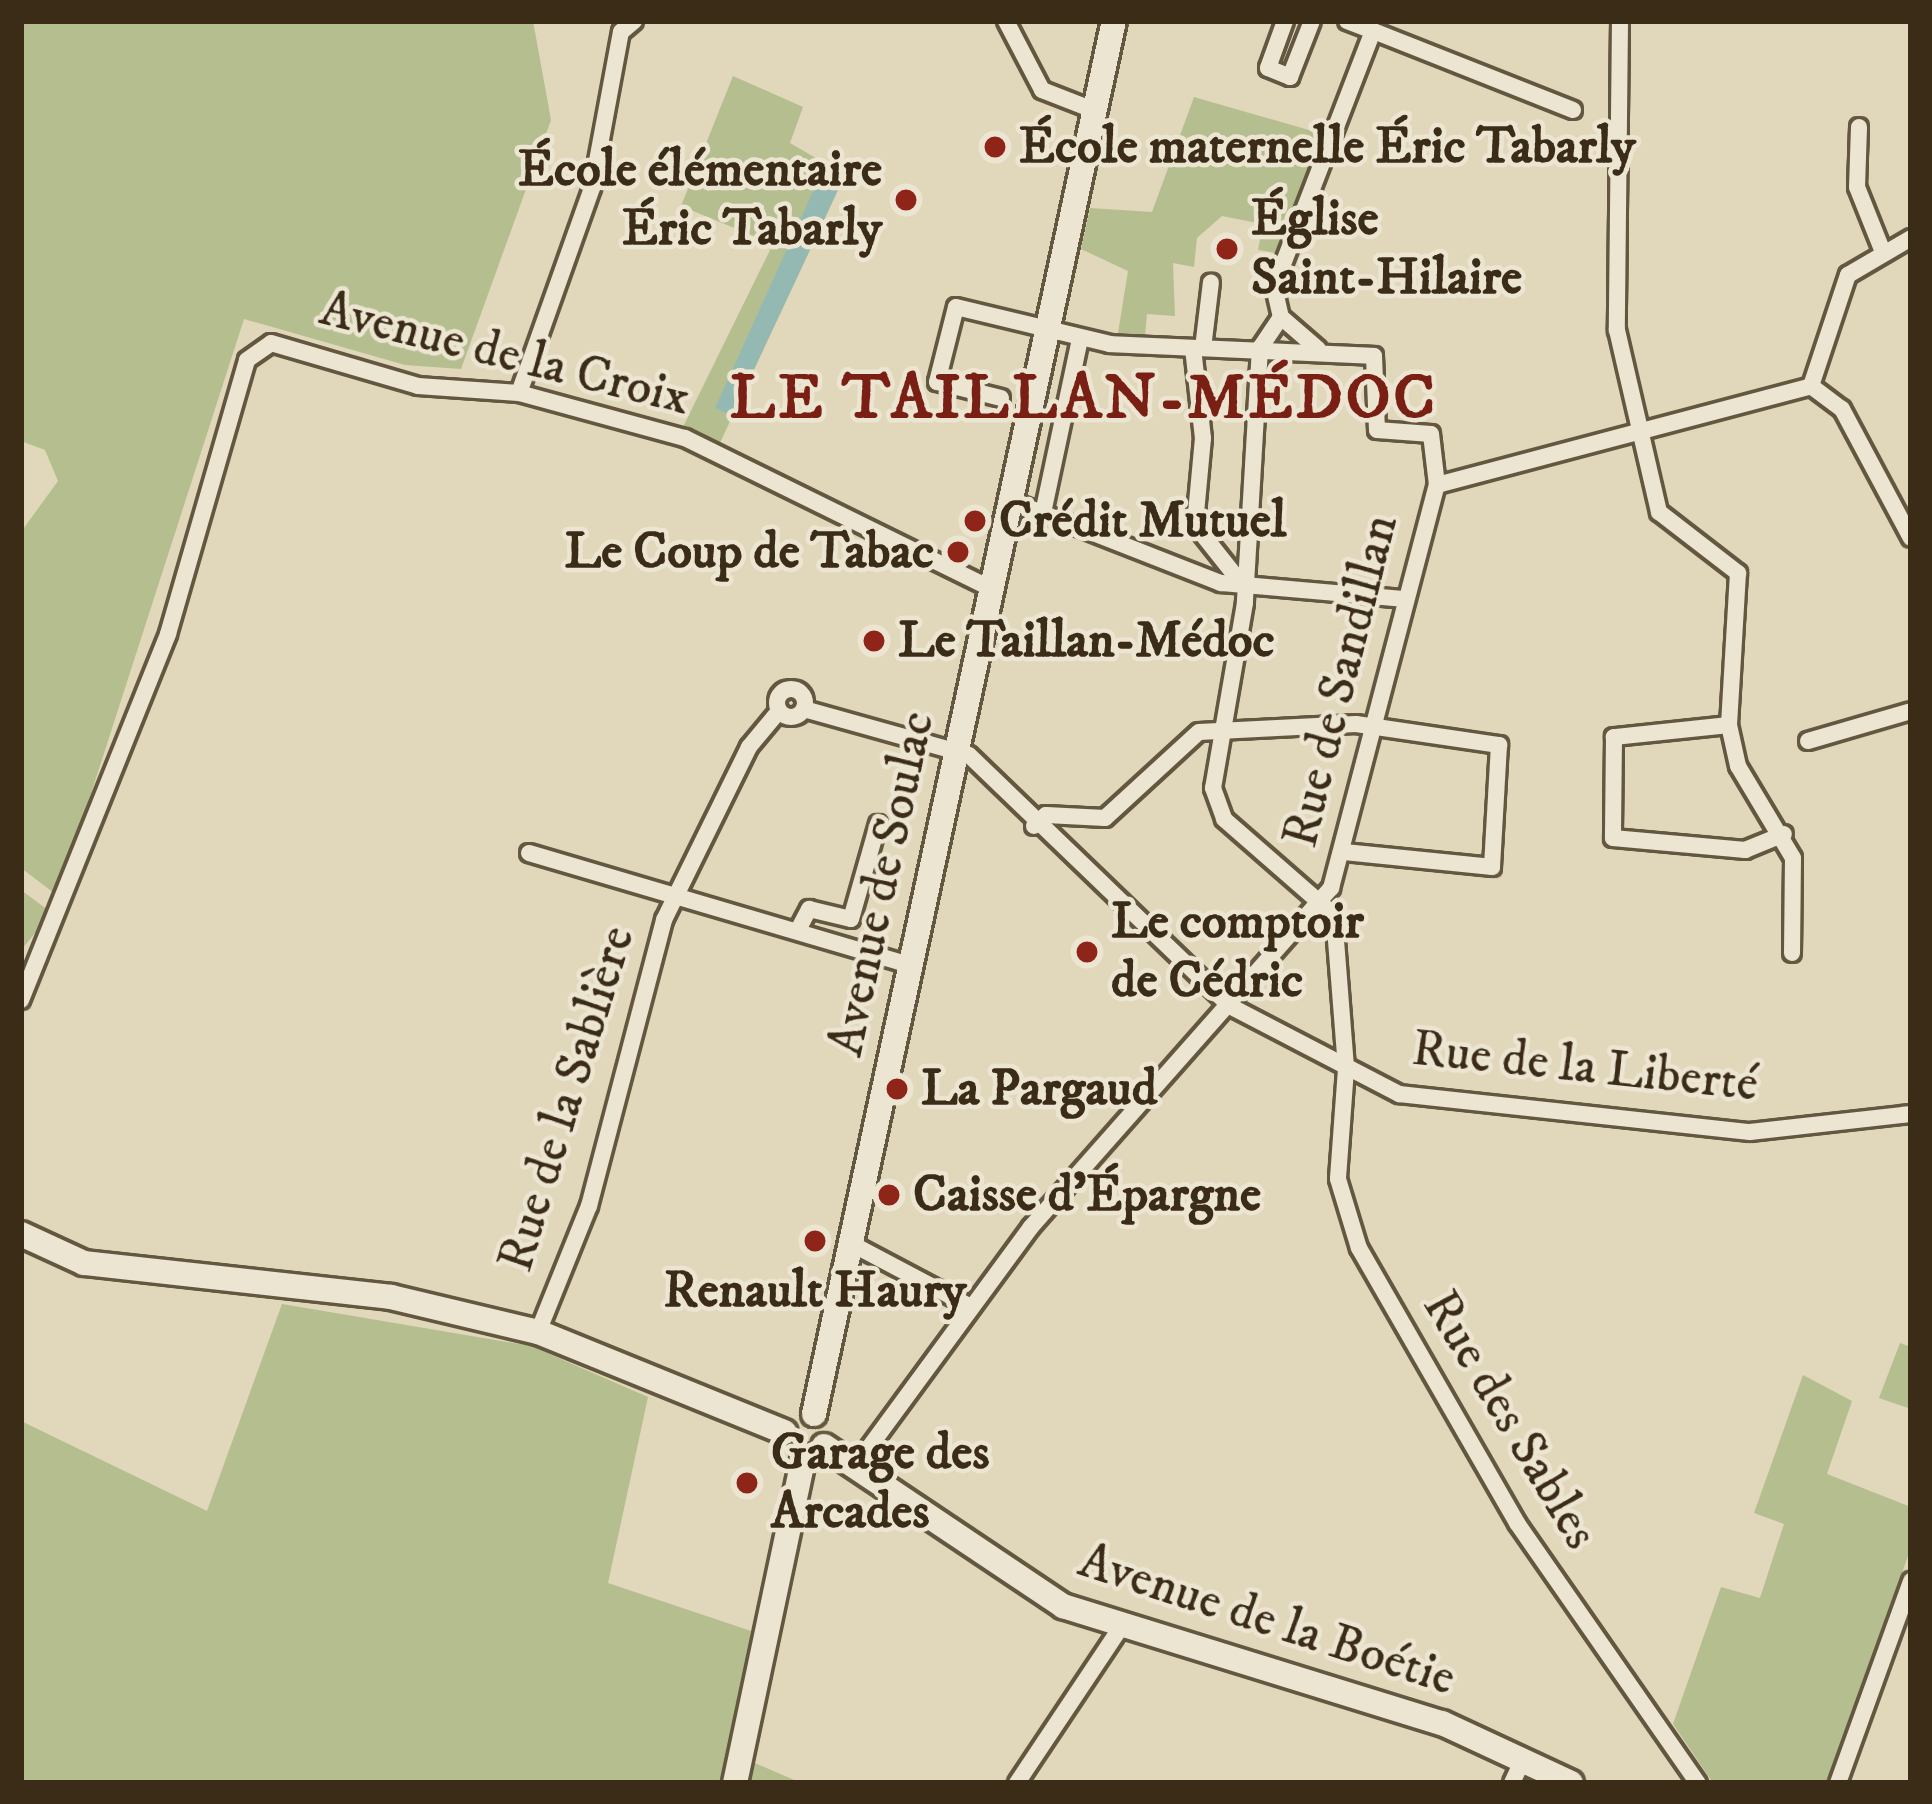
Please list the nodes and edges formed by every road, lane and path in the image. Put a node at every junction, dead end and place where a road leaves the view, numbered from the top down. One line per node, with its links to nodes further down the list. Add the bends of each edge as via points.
1 (634, 21): 22 (street, via 621,32 592,188)
2 (1006, 21): 9 (street, via 1042,90)
3 (1114, 21): 9 (main road, Avenue de Soulac)
4 (1286, 21): 5 (street, via 1268,68 1290,76)
5 (1312, 21)
6 (1347, 21): 8 (street)
7 (1620, 21): 24 (street, via 1617,330)
8 (1373, 31): 10 (street); 15 (street, via 1274,286)
9 (1093, 110): 16 (main road, Avenue de Soulac)
10 (1573, 110)
11 (1859, 127): 13 (street, via 1857,187)
12 (1911, 238): 13 (street)
13 (1883, 252): 21 (street, via 1838,291)
14 (1211, 282): 18 (street)
15 (1281, 317): 19 (street); 20 (street)
16 (1046, 331): 17 (street); 23 (street, via 956,307 938,382); 26 (main road, Avenue de Soulac)
17 (1080, 339): 18 (street); 27 (street)
18 (1198, 348): 19 (street); 29 (street, via 1203,438 1195,525)
19 (1260, 349): 20 (street); 29 (street)
20 (1319, 349): 25 (street, via 1374,356 1377,430 1432,434)
21 (1811, 386): 24 (street); 28 (street, via 1842,409)
22 (519, 393): 30 (street, Avenue de la Croix, via 745,461); 47 (street, Avenue de la Croix, via 418,386 299,346 271,344 247,360 168,634)
23 (1000, 398)
24 (1638, 434): 25 (street); 33 (street, via 1659,512 1738,573)
25 (1437, 485): 31 (street, Rue de Sandillan)
26 (1009, 500): 27 (street); 30 (main road, Avenue de Soulac)
27 (1042, 513): 29 (street)
28 (1911, 538)
29 (1242, 585): 31 (street); 35 (street)
30 (990, 588): 37 (main road, Avenue de Soulac)
31 (1403, 599): 34 (street, Rue de Sandillan)
32 (1911, 711): 36 (street)
33 (1729, 724): 40 (street, via 1738,766); 40 (street, via 1614,737 1613,838 1745,850)
34 (1373, 726): 35 (street); 41 (street, Rue de Sandillan); 41 (street, via 1492,736 1500,754 1492,867)
35 (1218, 730): 39 (street, via 1186,739 1105,818 1046,815); 44 (street, via 1213,788 1224,819)
36 (1808, 741)
37 (957, 749): 39 (street, Rue de la Liberté); 43 (street, Rue de la Sablière, via 865,734 803,709 779,711); 48 (main road, Avenue de Soulac)
38 (878, 824): 45 (street, via 851,920 809,909)
39 (1034, 826): 50 (street, Rue de la Liberté)
40 (1784, 835): 46 (street)
41 (1345, 852): 44 (street, Rue de Sandillan)
42 (530, 853): 43 (street)
43 (676, 891): 45 (street); 56 (street, Rue de la Sablière, via 624,1044 589,1206)
44 (1322, 895): 50 (street, Rue de Sandillan); 51 (street, Rue des Sables, via 1334,915)
45 (798, 930): 48 (street)
46 (1792, 953)
47 (29, 961): 49 (street, Avenue de la Croix)
48 (911, 966): 54 (main road, Avenue de Soulac)
49 (21, 1000)
50 (1230, 1006): 51 (street, Rue de la Liberté); 55 (street, Rue de Sandillan)
51 (1346, 1070): 52 (street, Rue de la Liberté, via 1399,1094 1750,1132); 67 (street, Rue des Sables, via 1338,1179 1359,1248 1462,1437)
52 (1911, 1114)
53 (21, 1234): 56 (main road, via 84,1263 391,1298)
54 (852, 1244): 55 (street); 57 (main road, Avenue de Soulac)
55 (969, 1306): 60 (street, Rue de Sandillan)
56 (538, 1332): 58 (main road)
57 (814, 1414): 58 (main road, via 793,1417); 59 (main road)
58 (784, 1432): 59 (main road, Avenue de la Boétie)
59 (814, 1451): 60 (main road, Avenue de la Boétie); 64 (main road)
60 (854, 1468): 62 (main road, Avenue de la Boétie, via 1063,1606)
61 (1911, 1581): 68 (street)
62 (1119, 1630): 63 (main road, Avenue de la Boétie, via 1442,1723); 65 (street)
63 (1517, 1771): 66 (main road, Avenue de la Boétie)
64 (735, 1783)
65 (1017, 1783)
66 (1571, 1783)
67 (1698, 1783)
68 (1838, 1783)

